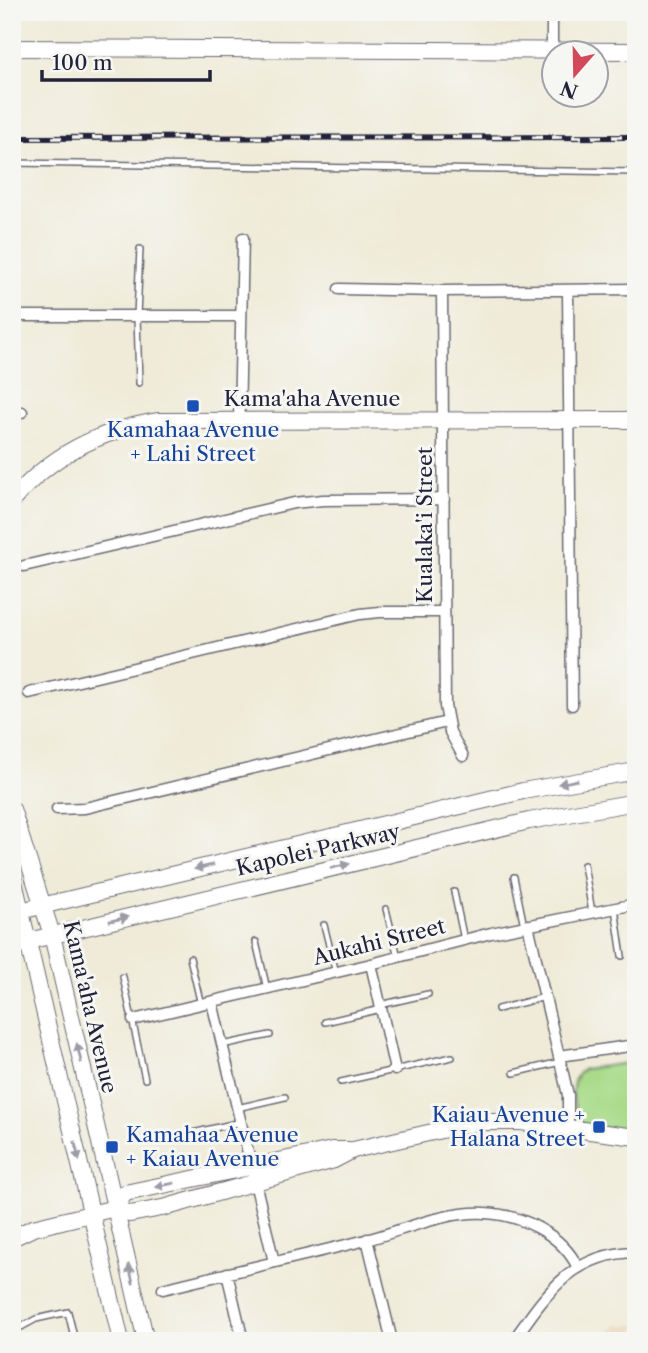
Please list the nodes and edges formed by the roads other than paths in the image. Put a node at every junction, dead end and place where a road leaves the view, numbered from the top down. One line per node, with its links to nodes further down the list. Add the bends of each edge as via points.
1 (552, 12): 2 (street)
2 (552, 38)
3 (12, 49): 4 (street)
4 (540, 50)
5 (610, 51): 6 (street)
6 (636, 51)
7 (12, 163): 8 (lane)
8 (636, 172)
9 (243, 238): 17 (street)
10 (140, 249): 16 (lane)
11 (339, 289): 14 (street)
12 (568, 289): 13 (street); 14 (street); 20 (street)
13 (636, 289)
14 (442, 291): 19 (street, Kualaka'i Street)
15 (12, 316): 16 (street)
16 (137, 316): 17 (street); 18 (lane)
17 (241, 316): 22 (street)
18 (139, 383)
19 (444, 420): 20 (street, Kama'aha Avenue); 22 (street, Kama'aha Avenue); 23 (street, Kualaka'i Street)
20 (570, 420): 21 (street, Kama'aha Avenue); 28 (street)
21 (636, 420)
22 (239, 421): 24 (street, Kama'aha Avenue, via 159,421 107,433 59,458)
23 (444, 499): 25 (street, via 295,503); 26 (street, Kualaka'i Street)
24 (12, 501)
25 (24, 566)
26 (444, 612): 27 (street, via 360,614); 29 (street, Kualaka'i Street)
27 (29, 693)
28 (572, 705)
29 (447, 722): 30 (street, Kualaka'i Street); 34 (street, via 85,808)
30 (463, 756)
31 (636, 771): 40 (street, Kapolei Parkway, one-way to 40, via 523,791)
32 (636, 802): 47 (street, Kapolei Parkway, one-way to 32, via 529,821)
33 (12, 809): 40 (street, Kama'aha Avenue)
34 (57, 809)
35 (584, 865): 44 (lane)
36 (12, 873): 43 (street)
37 (514, 877): 46 (lane)
38 (454, 892): 48 (lane)
39 (636, 904): 41 (street, Aukahi Street)
40 (43, 905): 43 (street, Kapolei Parkway); 47 (street, Kama'aha Avenue)
41 (615, 908): 44 (street, Aukahi Street); 51 (lane)
42 (386, 909): 52 (lane)
43 (17, 912): 50 (street)
44 (592, 912): 46 (street, Aukahi Street)
45 (324, 925): 55 (lane)
46 (526, 925): 48 (street, Aukahi Street); 59 (street)
47 (52, 935): 50 (street, Kapolei Parkway); 81 (street, Kama'aha Avenue, one-way to 47)
48 (464, 940): 52 (street, Aukahi Street)
49 (256, 942): 57 (lane)
50 (20, 943): 82 (street, one-way to 82)
51 (622, 956)
52 (398, 957): 54 (street, Aukahi Street)
53 (190, 958): 60 (lane)
54 (371, 964): 55 (street, Aukahi Street); 61 (street)
55 (336, 973): 57 (street, Aukahi Street)
56 (123, 977): 63 (lane)
57 (267, 989): 60 (street, Aukahi Street)
58 (428, 994): 61 (lane)
59 (545, 997): 62 (lane); 69 (street)
60 (206, 1003): 63 (street, Aukahi Street); 66 (street)
61 (381, 1007): 64 (lane); 70 (street)
62 (498, 1009)
63 (133, 1020): 72 (lane)
64 (325, 1022)
65 (270, 1035): 66 (lane)
66 (222, 1045): 75 (street)
67 (636, 1045): 69 (street)
68 (452, 1057): 70 (lane)
69 (559, 1059): 71 (lane); 77 (street, via 569,1103)
70 (395, 1070): 73 (lane)
71 (514, 1073)
72 (145, 1079)
73 (341, 1082)
74 (285, 1097): 75 (lane)
75 (237, 1108): 76 (street)
76 (241, 1122): 79 (lane); 80 (street)
77 (568, 1129): 78 (street); 80 (street, via 477,1122 353,1150 332,1150)
78 (636, 1137)
79 (162, 1140)
80 (253, 1174): 81 (street, via 125,1193); 86 (street)
81 (115, 1208): 82 (street); 93 (street, Kama'aha Avenue, one-way to 81)
82 (91, 1213): 83 (street); 92 (street)
83 (12, 1238)
84 (367, 1239): 86 (street); 87 (street, via 461,1214 496,1214 547,1233); 95 (street)
85 (636, 1252): 87 (street, via 606,1256)
86 (274, 1262): 88 (street)
87 (578, 1268): 96 (street, via 545,1295)
88 (227, 1273): 89 (street); 94 (street)
89 (163, 1289)
90 (12, 1332): 91 (lane, via 36,1319 68,1312)
91 (75, 1341)
92 (121, 1341)
93 (146, 1341)
94 (243, 1341)
95 (392, 1341)
96 (513, 1341)

